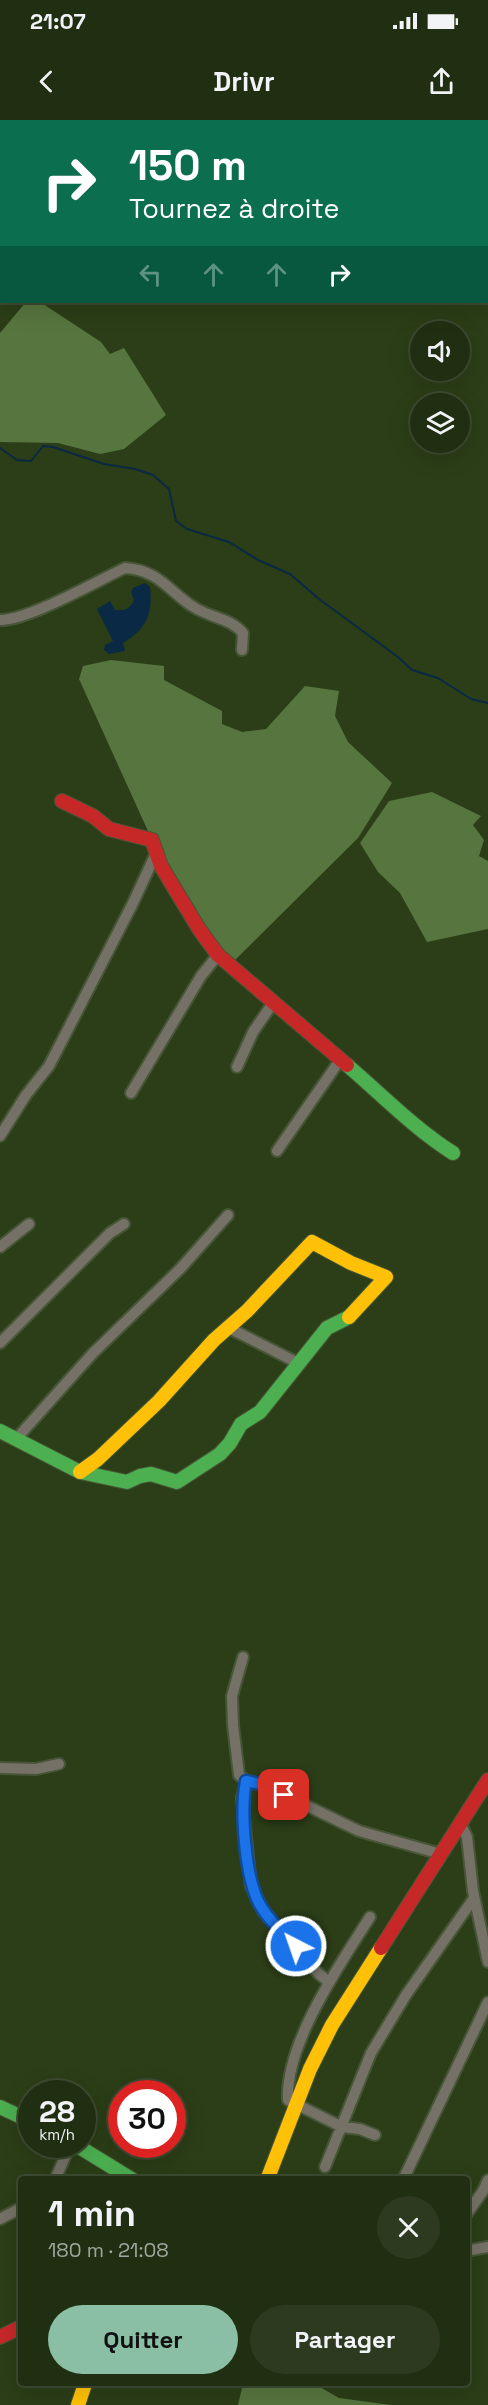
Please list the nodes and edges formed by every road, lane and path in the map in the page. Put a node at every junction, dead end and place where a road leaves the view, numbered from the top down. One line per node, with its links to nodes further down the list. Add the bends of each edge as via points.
1 (0, 620): 2 (street, via 37,610 125,568 140,569 159,578 197,609 236,625 243,633)
2 (242, 650)
3 (62, 801): 4 (street, via 109,828 152,840)
4 (157, 851): 5 (street, via 161,866); 10 (street, via 49,1066)
5 (218, 955): 6 (street); 9 (street, via 201,976)
6 (273, 1003): 7 (street); 8 (street, via 253,1032)
7 (340, 1060): 11 (street); 12 (street, via 426,1136)
8 (237, 1067)
9 (131, 1093)
10 (2, 1131)
11 (277, 1151)
12 (453, 1154)
13 (228, 1215): 21 (street, via 180,1269 93,1353)
14 (29, 1224): 16 (street)
15 (124, 1224): 18 (street, via 110,1233)
16 (0, 1247)
17 (228, 1328): 19 (street); 19 (street, via 312,1242 386,1277 348,1318 327,1328); 22 (street, via 159,1401)
18 (0, 1343)
19 (300, 1364): 22 (street, via 260,1412 245,1418 226,1448 177,1482 140,1474 128,1482)
20 (0, 1431): 21 (street)
21 (17, 1438): 22 (street)
22 (80, 1472)
23 (243, 1657): 27 (street, via 232,1696 236,1759 239,1775)
24 (59, 1764): 25 (street, via 36,1769)
25 (0, 1768)
26 (488, 1780): 28 (street)
27 (246, 1781): 29 (street, via 264,1785 359,1831); 33 (street, via 242,1798 251,1886 263,1911)
28 (461, 1826): 29 (street); 30 (street, via 467,1837)
29 (441, 1854): 35 (street, via 332,2025)
30 (474, 1898): 32 (street); 38 (street, via 416,1979 371,2053)
31 (370, 1917): 33 (street)
32 (488, 1962)
33 (329, 1982): 35 (street, via 294,2055 287,2084 288,2100)
34 (488, 2002): 46 (street)
35 (297, 2104): 38 (street); 45 (street)
36 (0, 2107): 37 (street)
37 (18, 2115)
38 (342, 2127): 39 (street); 42 (street)
39 (375, 2135)
40 (96, 2157): 44 (street)
41 (64, 2158): 43 (street)
42 (325, 2167)
43 (57, 2176)
44 (126, 2176)
45 (269, 2176)
46 (404, 2176)
47 (488, 2180): 49 (street)
48 (18, 2209): 50 (street)
49 (470, 2209)
50 (0, 2218)
51 (488, 2247): 52 (street)
52 (470, 2250)
53 (18, 2328): 54 (street)
54 (0, 2337)
55 (84, 2386): 56 (street)
56 (78, 2405)

